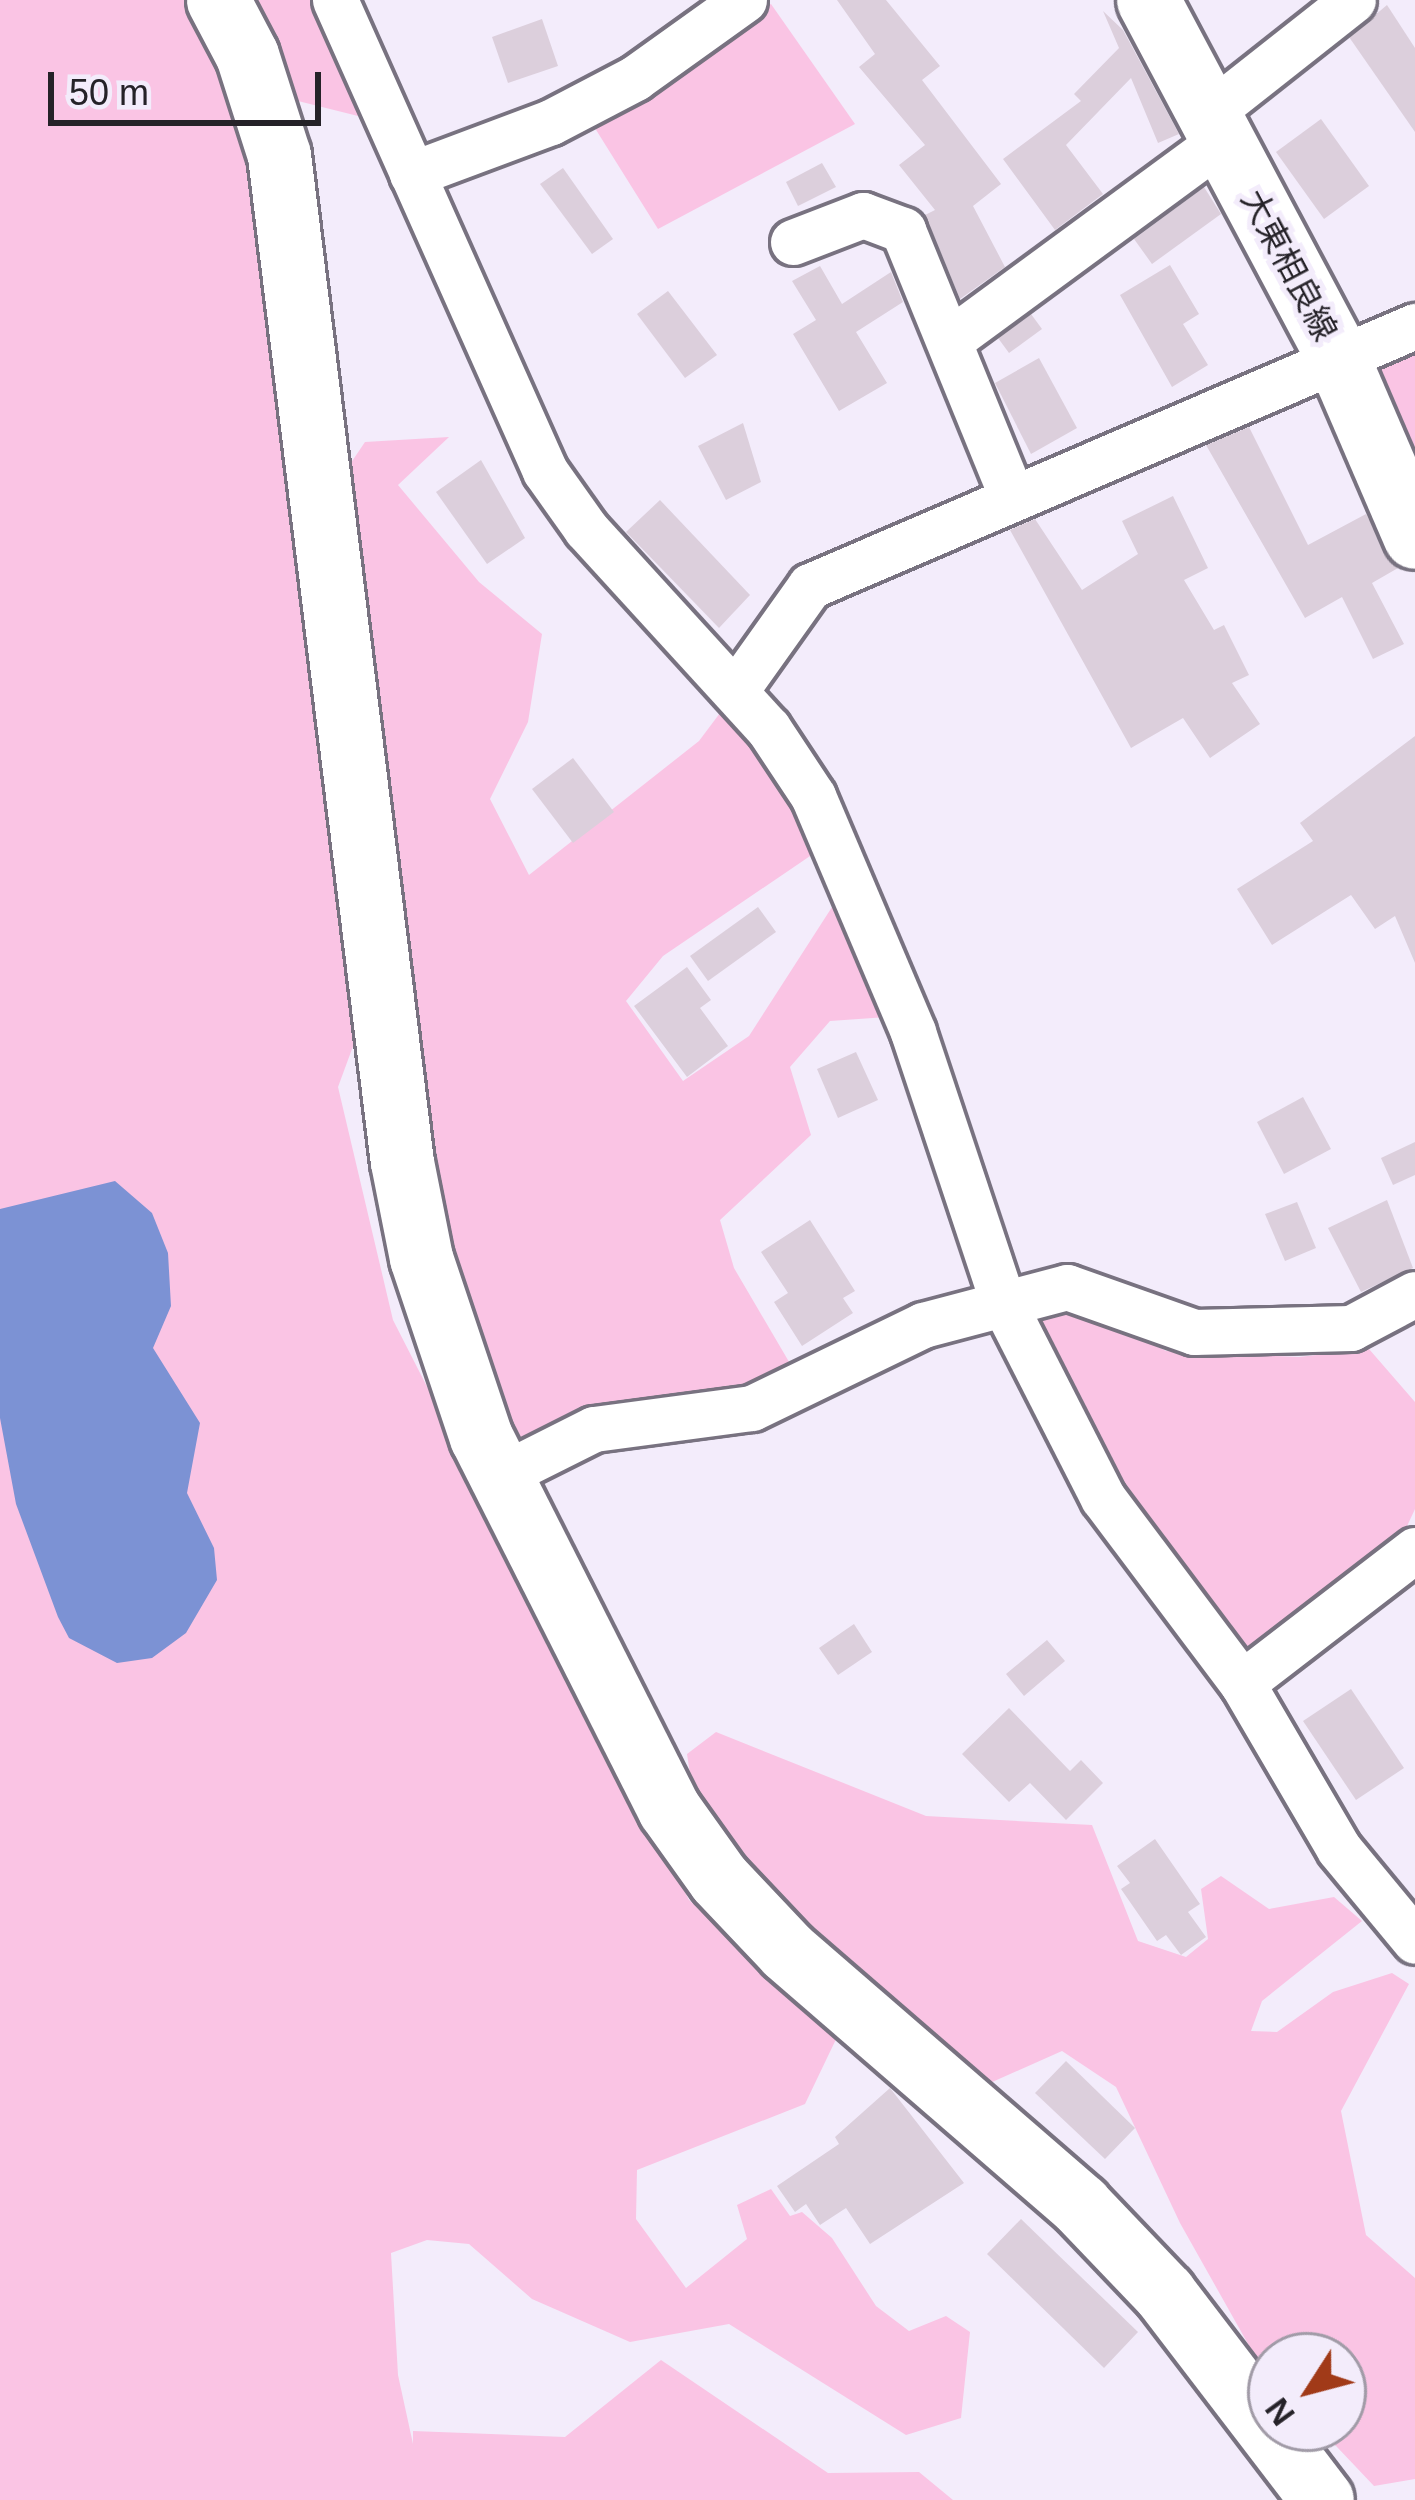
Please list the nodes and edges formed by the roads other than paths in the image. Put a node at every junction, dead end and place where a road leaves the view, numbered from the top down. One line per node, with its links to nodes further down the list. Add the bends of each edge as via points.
1 (218, 0): 17 (street, via 247,55 279,155 406,1181 447,1342)
2 (335, 0): 7 (street)
3 (744, 0): 7 (street, via 635,78 551,122)
4 (1148, 0): 6 (street, 大東相良線)
5 (1354, 0): 6 (street)
6 (1217, 126): 10 (street); 11 (street, 大東相良線)
7 (412, 174): 14 (street, via 545,471 586,529)
8 (793, 242): 10 (street, via 863,214 903,230)
9 (1415, 326): 11 (street)
10 (950, 340): 12 (street)
11 (1336, 354): 12 (street); 13 (street, 大東相良線)
12 (1012, 497): 14 (street, via 810,586)
13 (1415, 537)
14 (736, 690): 16 (street, via 813,796 855,884)
15 (1415, 1294): 16 (street, via 1352,1328 1194,1332 1067,1287)
16 (1004, 1302): 17 (street, via 923,1325 752,1408 595,1429); 19 (street, via 1103,1498)
17 (500, 1476): 21 (street, via 669,1809 719,1879 787,1951 1080,2205 1164,2293)
18 (1415, 1550): 19 (street)
19 (1242, 1683): 20 (street, via 1339,1849)
20 (1415, 1941)
21 (1322, 2500)

